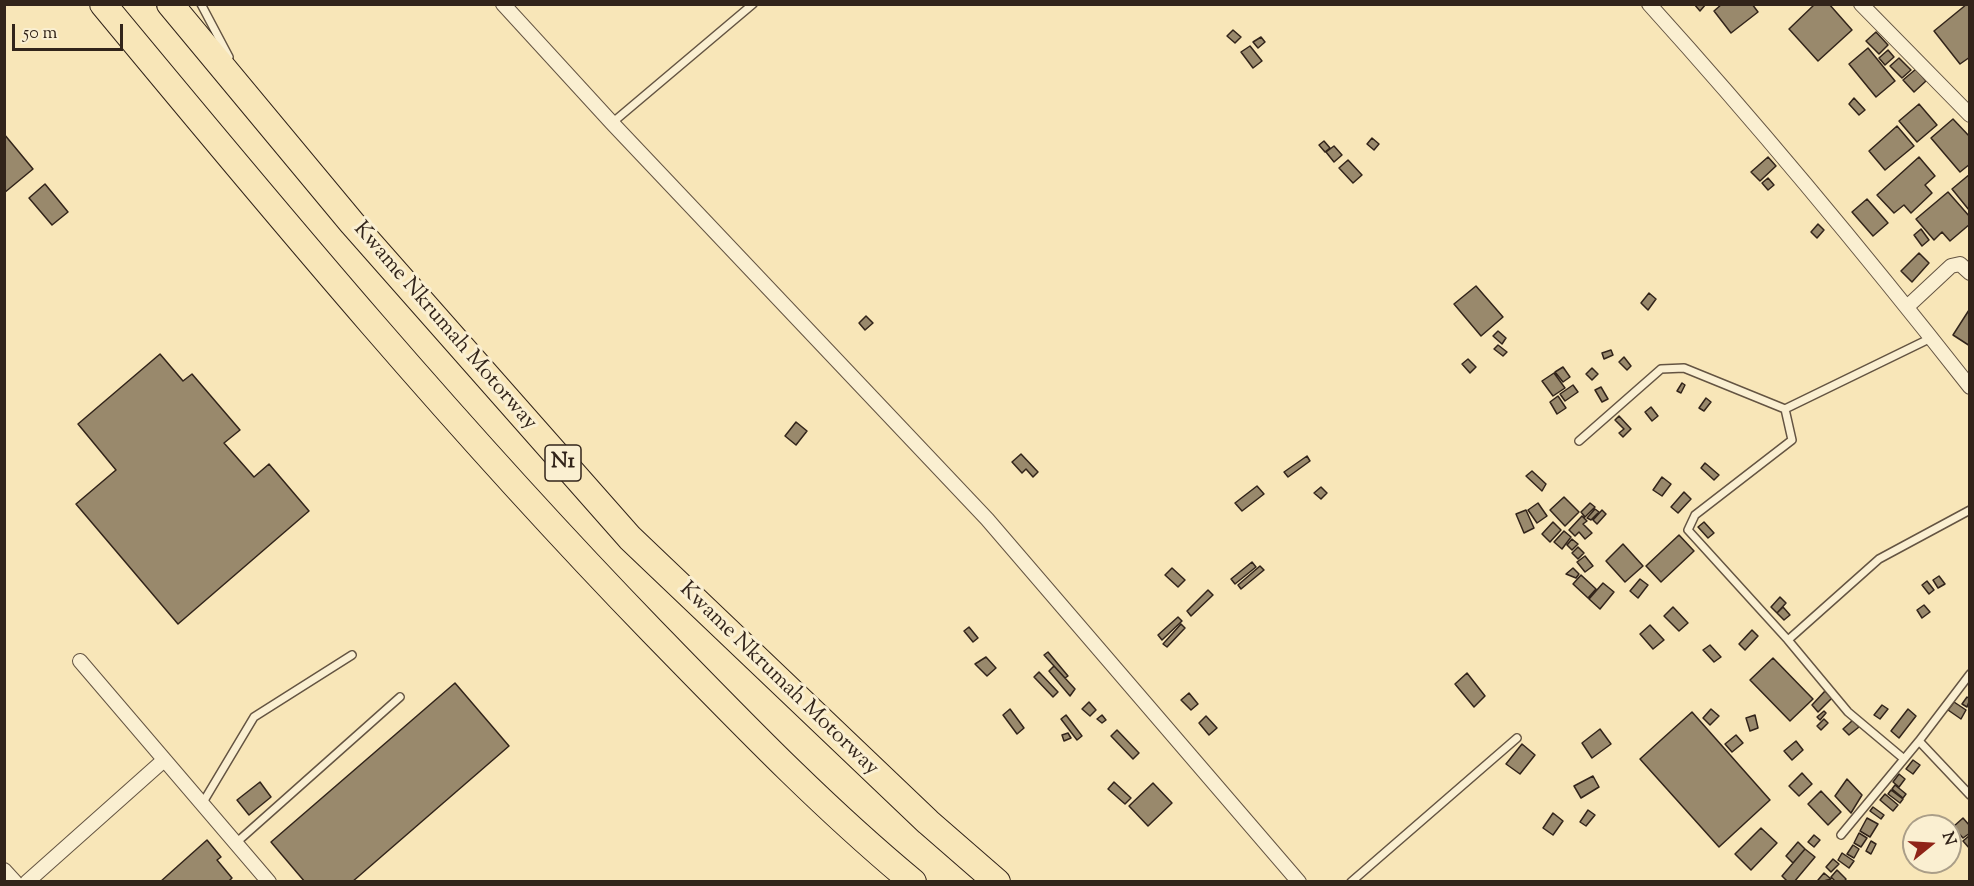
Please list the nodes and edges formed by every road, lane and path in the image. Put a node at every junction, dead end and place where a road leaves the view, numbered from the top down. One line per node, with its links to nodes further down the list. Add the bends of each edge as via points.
1 (103, 4): 35 (highway, N1, via 353,303 516,488 774,757)
2 (170, 4): 8 (highway, Kwame Nkrumah Motorway / N1)
3 (201, 4): 8 (lane)
4 (503, 4): 10 (street)
5 (753, 4): 10 (lane)
6 (1649, 4): 12 (street)
7 (1861, 4): 9 (street)
8 (255, 107): 36 (highway, Kwame Nkrumah Motorway / N1, via 630,538 920,814)
9 (1970, 116)
10 (612, 123): 37 (street, via 987,519)
11 (1970, 273): 12 (street, via 1960,264 1951,266)
12 (1907, 307): 13 (street)
13 (1931, 338): 14 (street); 15 (lane)
14 (1970, 387)
15 (1785, 409): 16 (lane, via 1684,368 1661,369); 18 (lane, via 1792,440 1695,514 1688,530)
16 (1578, 441)
17 (1970, 510): 18 (lane, via 1879,560)
18 (1788, 640): 25 (lane, via 1848,712)
19 (352, 655): 28 (lane, via 254,717)
20 (80, 662): 26 (street)
21 (1970, 674): 24 (lane)
22 (399, 698): 30 (lane)
23 (1517, 738): 38 (lane)
24 (1919, 741): 25 (lane); 27 (lane)
25 (1905, 759): 29 (lane)
26 (164, 760): 28 (street); 33 (street)
27 (1970, 795)
28 (202, 804): 30 (street)
29 (1841, 835)
30 (237, 842): 34 (street)
31 (4, 870): 32 (street)
32 (15, 882)
33 (27, 882)
34 (269, 882)
35 (913, 882)
36 (997, 882)
37 (1299, 882)
38 (1351, 882)

